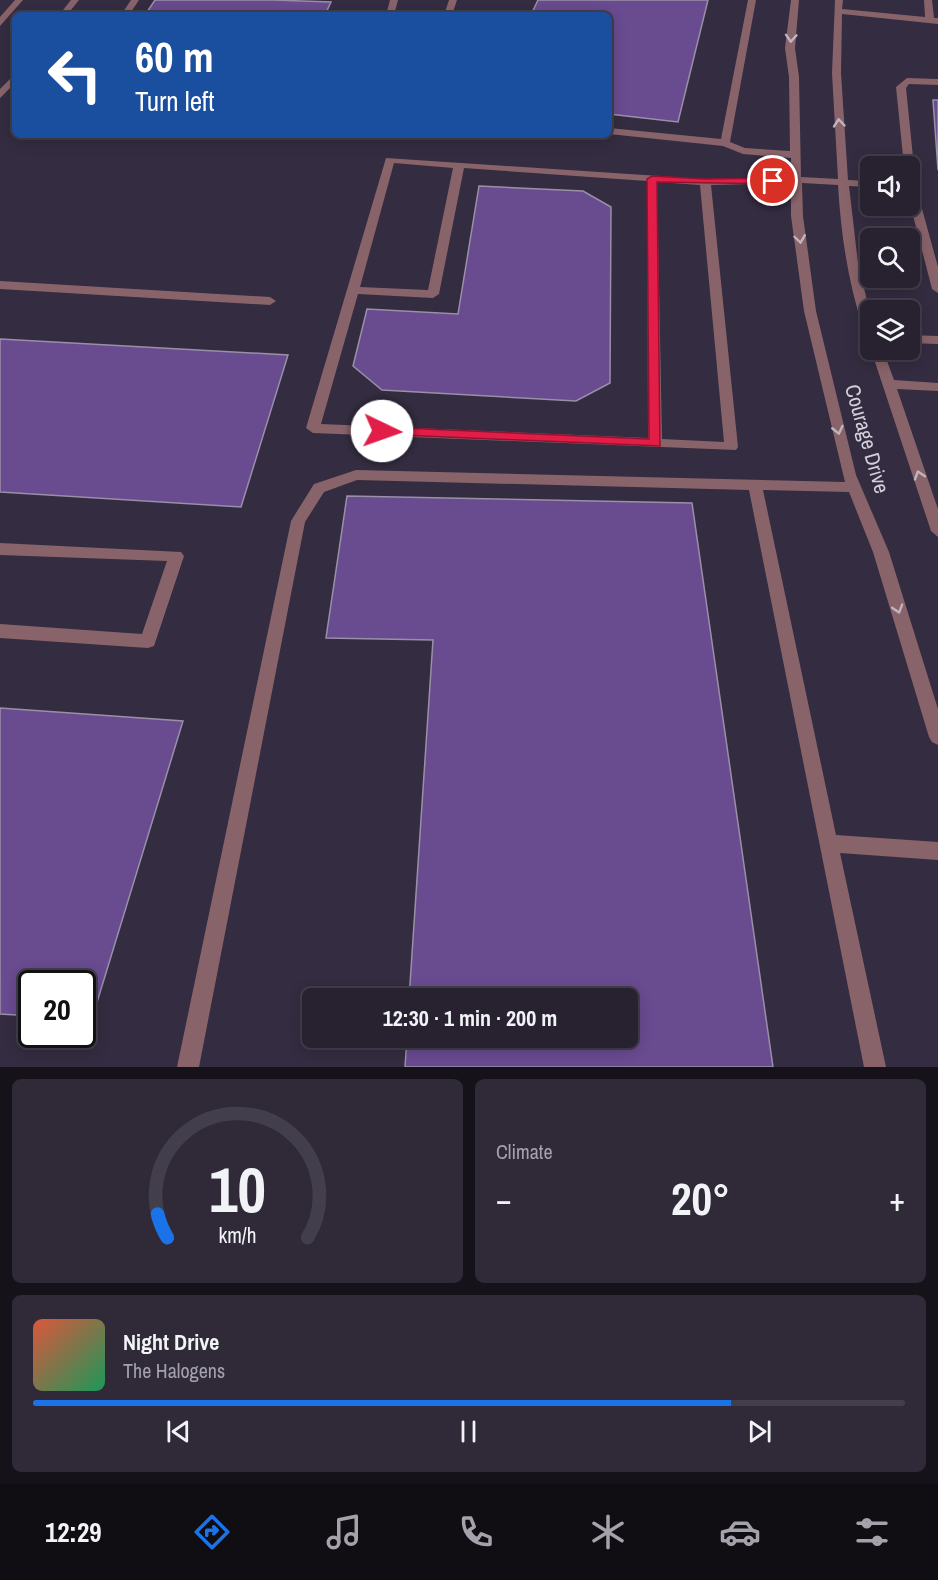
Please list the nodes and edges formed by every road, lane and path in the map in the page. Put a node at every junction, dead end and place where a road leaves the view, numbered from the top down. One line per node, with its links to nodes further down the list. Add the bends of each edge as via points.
1 (19, 0): 9 (street)
2 (75, 0): 7 (street)
3 (752, 0): 14 (street)
4 (795, 0): 15 (street, Courage Drive, one-way to 15, via 790,48)
5 (928, 0): 8 (street)
6 (838, 5): 8 (street); 21 (street, one-way to 6, via 835,83)
7 (65, 12)
8 (934, 20)
9 (0, 23)
10 (12, 80): 12 (street)
11 (938, 82): 16 (street, via 907,81 902,87)
12 (0, 95)
13 (612, 131): 14 (street)
14 (725, 143): 15 (street, via 743,151)
15 (797, 155): 19 (street, Courage Drive)
16 (908, 156)
17 (459, 165): 18 (street); 26 (street, via 390,160); 26 (street, via 433,294)
18 (652, 179): 20 (street); 34 (street)
19 (796, 180): 20 (street); 21 (street); 36 (street, Courage Drive, one-way to 36, via 810,311)
20 (705, 182): 34 (street, via 731,447)
21 (841, 182): 22 (street); 27 (street, via 847,241)
22 (860, 183)
23 (918, 216): 25 (street)
24 (0, 285): 28 (street)
25 (938, 289)
26 (353, 290): 34 (street, via 313,428)
27 (860, 300)
28 (270, 301)
29 (920, 339): 30 (street)
30 (938, 340)
31 (881, 360): 32 (street, Courage Drive)
32 (890, 384): 33 (street); 37 (street, Courage Drive, one-way to 32)
33 (938, 387)
34 (655, 443)
35 (755, 485): 36 (street); 41 (street); 43 (street, via 356,475 319,488 297,521)
36 (854, 487): 40 (street, Courage Drive, one-way to 40, via 881,552)
37 (938, 531)
38 (0, 549): 39 (street, via 176,556 148,641)
39 (0, 631)
40 (938, 737)
41 (829, 843): 42 (street); 44 (street)
42 (938, 851)
43 (188, 1067)
44 (875, 1067)

